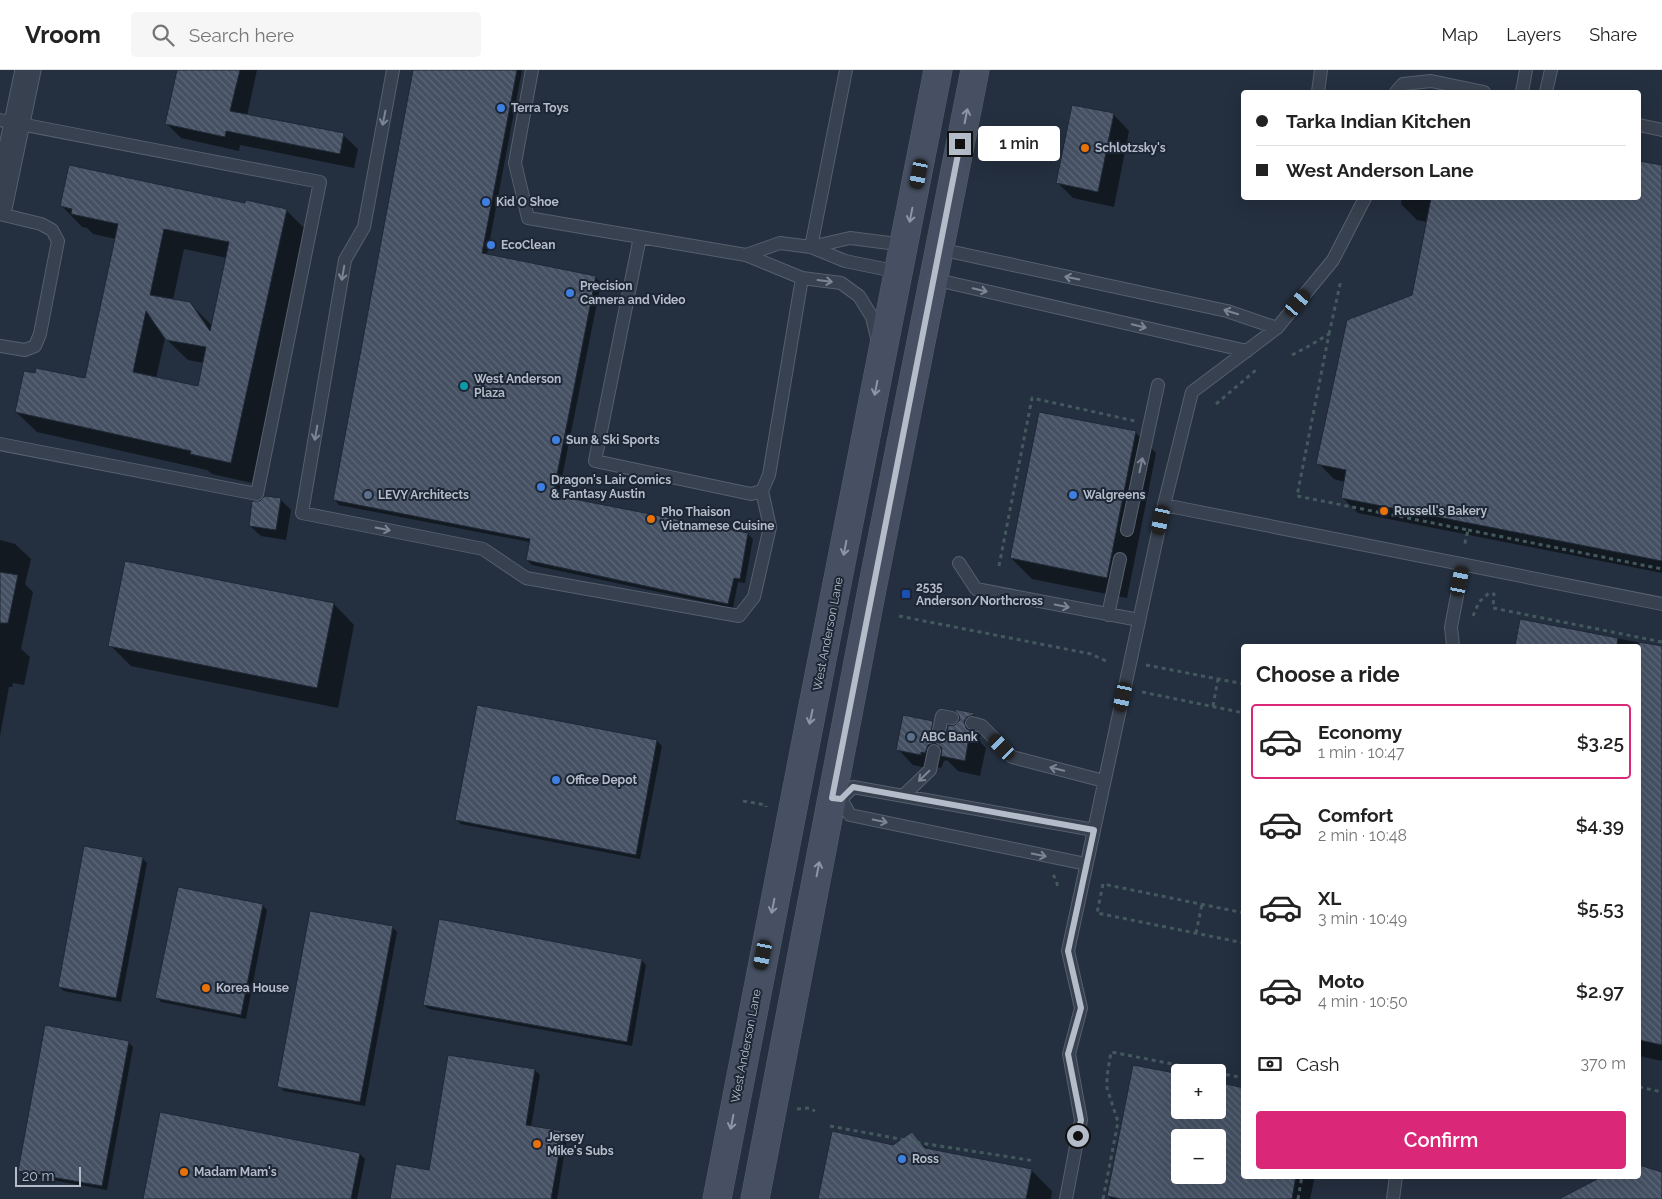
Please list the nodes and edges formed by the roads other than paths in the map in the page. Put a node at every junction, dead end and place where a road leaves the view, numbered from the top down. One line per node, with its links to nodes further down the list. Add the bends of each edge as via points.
1 (28, 70): 15 (street)
2 (394, 70): 35 (lane, one-way to 35, via 364,227 345,260 302,512 483,549 526,578 739,616 754,597 770,527)
3 (532, 70): 21 (lane, via 515,163 528,218)
4 (846, 70): 23 (lane)
5 (938, 70): 22 (main road, West Anderson Lane, one-way to 22)
6 (975, 70): 24 (main road, one-way to 6)
7 (1321, 70): 10 (lane)
8 (1526, 70): 13 (lane)
9 (1551, 70): 14 (lane)
10 (1318, 90)
11 (1398, 90): 12 (lane, via 1403,84 1431,81)
12 (1474, 90)
13 (1522, 90)
14 (1546, 90)
15 (8, 122): 19 (street); 34 (lane, via 320,182 257,494)
16 (1641, 125): 17 (lane)
17 (1662, 130)
18 (1364, 200): 29 (lane, via 1333,260)
19 (0, 204)
20 (0, 214): 30 (lane, via 41,224 52,230 58,241 35,346 25,350)
21 (640, 237): 25 (lane); 35 (lane, via 595,461 751,494)
22 (905, 244): 23 (lane, via 850,238); 24 (main road); 26 (main road, West Anderson Lane)
23 (811, 247): 25 (lane, via 780,243); 26 (lane, via 845,261)
24 (939, 249): 28 (main road); 29 (lane, one-way to 24, via 1227,310)
25 (746, 255): 27 (lane)
26 (899, 272): 28 (main road); 32 (main road, West Anderson Lane)
27 (802, 278): 32 (lane, one-way to 32, via 841,283 859,296 872,317); 35 (lane, via 769,475)
28 (933, 279): 31 (lane, one-way to 31); 52 (main road)
29 (1277, 328): 31 (lane)
30 (0, 346)
31 (1247, 351): 36 (lane, via 1192,392)
32 (881, 360): 50 (main road, West Anderson Lane, one-way to 50)
33 (1158, 385): 37 (lane, one-way to 33)
34 (0, 444)
35 (762, 491)
36 (1164, 504): 40 (lane); 43 (lane)
37 (1127, 530)
38 (1120, 559): 42 (lane)
39 (959, 562): 42 (lane, one-way to 42, via 976,590)
40 (1464, 565): 41 (lane); 44 (lane, via 1451,628)
41 (1662, 604)
42 (1108, 614): 43 (lane)
43 (1140, 620): 49 (lane)
44 (1452, 644)
45 (952, 718): 47 (lane, via 942,716)
46 (972, 723): 49 (lane, one-way to 46, via 1012,757 982,726)
47 (938, 735)
48 (934, 751): 51 (lane, one-way to 51, via 930,770)
49 (1104, 781): 53 (lane)
50 (796, 793): 52 (main road); 55 (main road, West Anderson Lane, one-way to 55)
51 (903, 796): 52 (lane, via 853,787); 53 (lane)
52 (836, 799): 54 (lane, one-way to 54, via 850,815); 56 (main road, one-way to 52)
53 (1094, 830): 54 (lane)
54 (1086, 864): 60 (lane, via 1068,951 1081,1008 1068,1054 1081,1120)
55 (767, 936): 56 (main road, via 784,962 762,1072); 58 (main road, West Anderson Lane, one-way to 58)
56 (783, 1111): 59 (main road)
57 (1396, 1179): 61 (lane)
58 (717, 1199)
59 (754, 1199)
60 (1066, 1199)
61 (1393, 1199)

